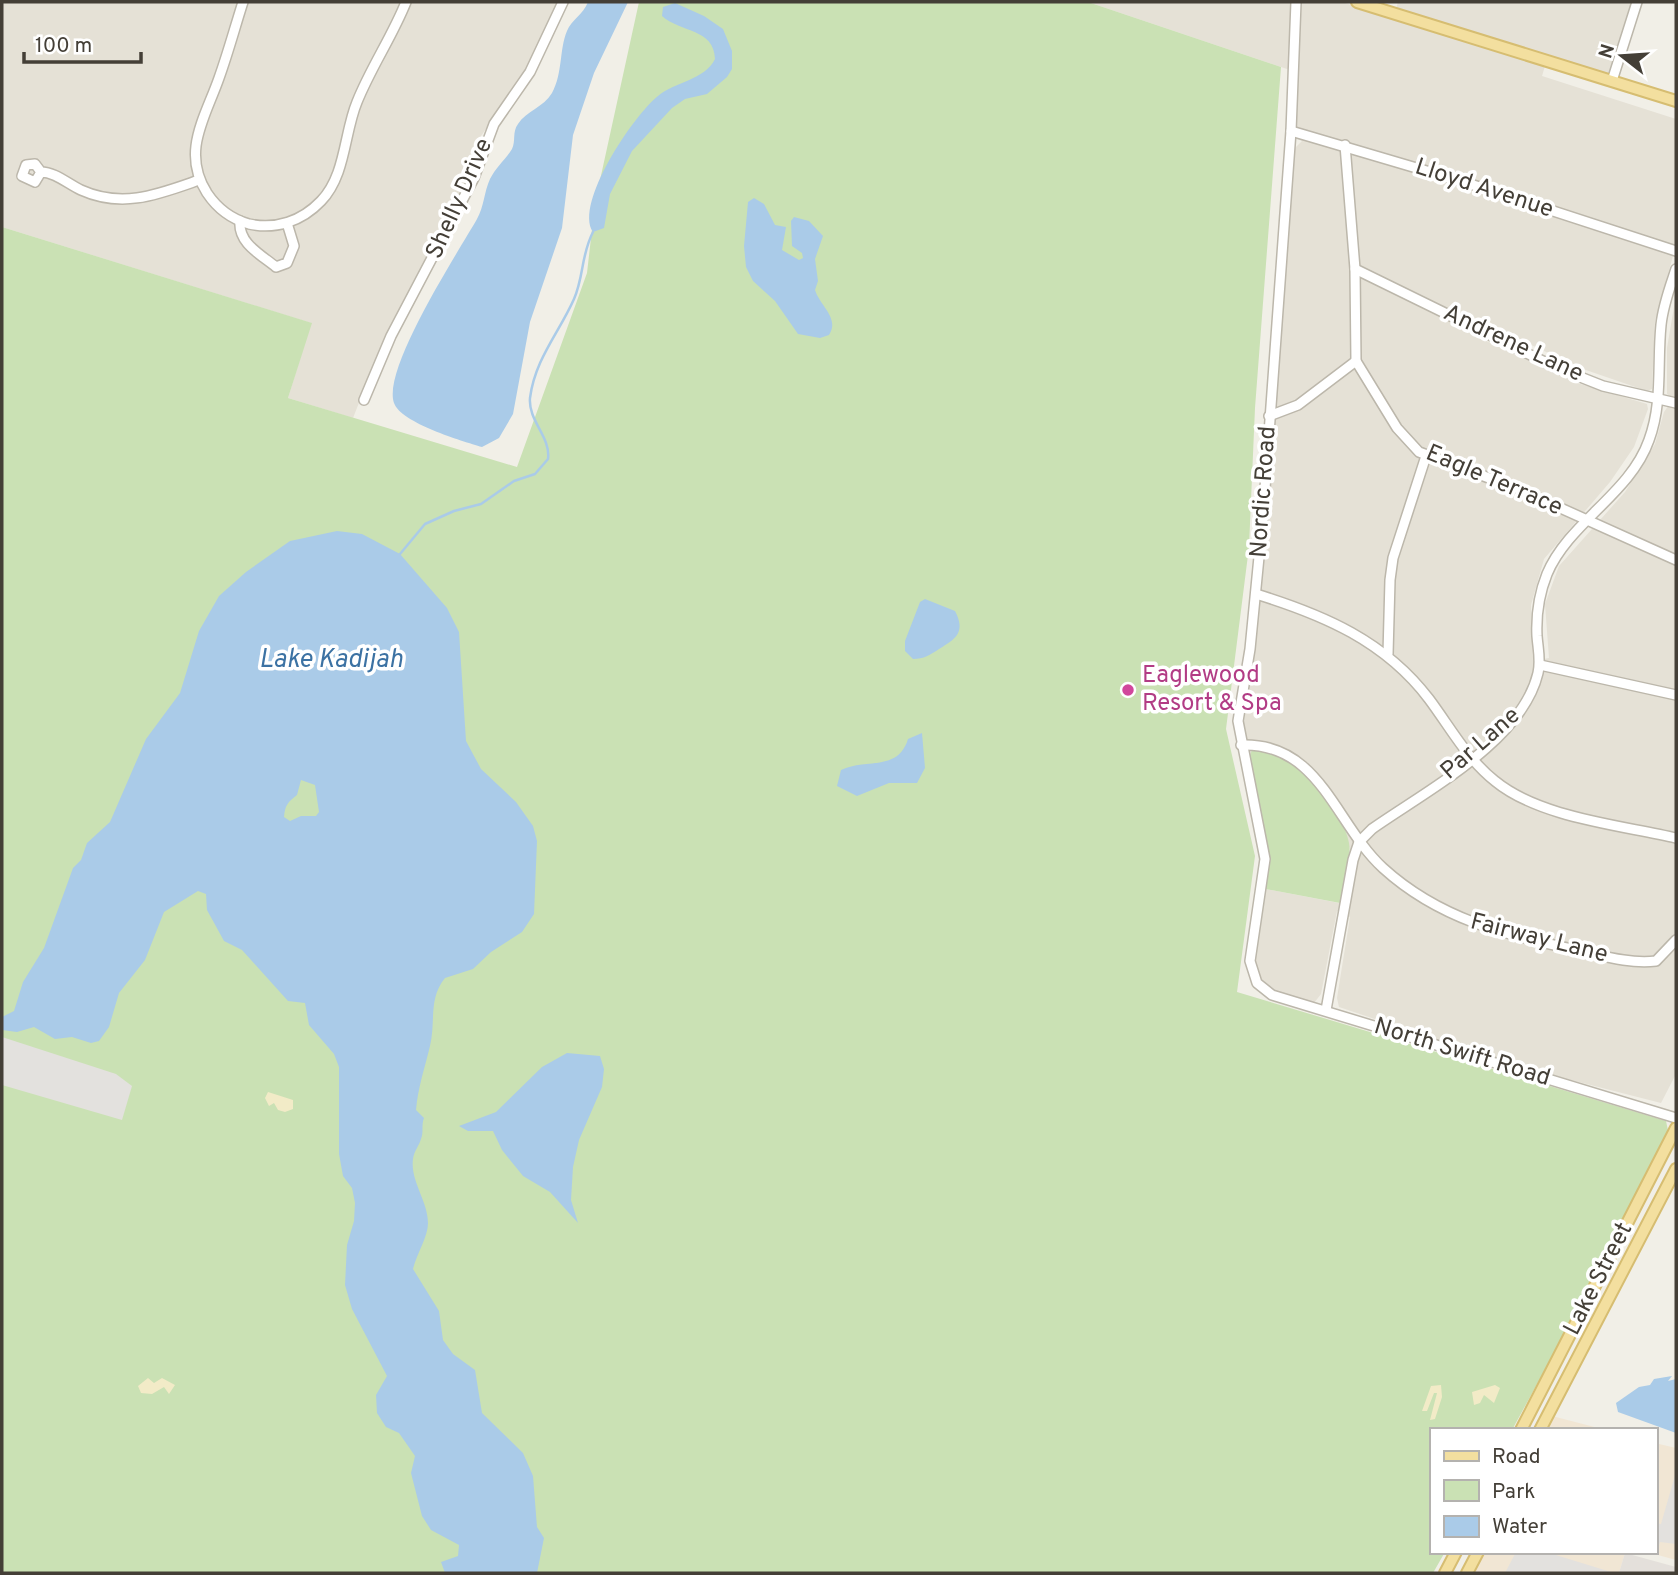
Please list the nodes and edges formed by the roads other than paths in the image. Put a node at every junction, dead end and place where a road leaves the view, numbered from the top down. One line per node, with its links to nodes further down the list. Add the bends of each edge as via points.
1 (243, 2): 12 (street, via 197,131 194,157)
2 (406, 2): 14 (street, via 357,102 332,185 320,203)
3 (562, 2): 20 (street, Shelly Drive, via 530,72 494,124 474,178 391,336)
4 (1296, 2): 9 (street, Nordic Road)
5 (1357, 2): 7 (main road)
6 (1637, 2): 7 (street)
7 (1612, 81): 8 (main road)
8 (1676, 101)
9 (1292, 131): 10 (street, Lloyd Avenue); 22 (street, Nordic Road)
10 (1345, 145): 15 (street, Lloyd Avenue); 17 (street)
11 (41, 172): 12 (street, via 95,195 120,200 148,198)
12 (199, 180): 13 (street, via 215,204)
13 (240, 221): 14 (street, via 265,226); 14 (street, via 244,241 276,267 287,263 294,246)
14 (287, 223)
15 (1676, 251)
16 (1676, 268): 19 (street, Par Lane, via 1661,322)
17 (1355, 269): 18 (street); 19 (street, Andrene Lane, via 1555,366 1603,386)
18 (1356, 361): 22 (street, via 1298,405); 23 (street, Eagle Terrace, via 1397,428)
19 (1659, 399): 21 (street, Andrene Lane); 24 (street, Par Lane, via 1642,455)
20 (364, 401)
21 (1676, 403)
22 (1269, 416): 26 (street, Nordic Road)
23 (1426, 456): 24 (street, Eagle Terrace, via 1516,488); 27 (street, via 1393,558)
24 (1588, 521): 25 (street, Eagle Terrace); 28 (street, Par Lane, via 1556,558 1542,590 1537,624)
25 (1676, 560)
26 (1256, 594): 27 (street, via 1324,617); 30 (street, Nordic Road, via 1238,721)
27 (1388, 654): 31 (street, via 1430,700)
28 (1540, 666): 29 (street); 31 (street, Par Lane, via 1524,709)
29 (1676, 695)
30 (1241, 745): 33 (street, Fairway Lane, via 1275,749 1305,767 1321,783); 35 (street, Nordic Road, via 1265,859 1250,961)
31 (1472, 759): 32 (street, via 1495,781 1537,804); 33 (street, Par Lane, via 1372,828)
32 (1676, 838)
33 (1359, 842): 34 (street, Fairway Lane, via 1405,886 1468,922 1506,935 1632,962 1656,961); 36 (street)
34 (1676, 940)
35 (1254, 978): 36 (street, North Swift Road, via 1272,995)
36 (1326, 1010): 37 (street, North Swift Road)
37 (1676, 1118)
38 (1676, 1128): 40 (main road, Lake Street)
39 (1676, 1169): 41 (main road, Lake Street)
40 (1522, 1428)
41 (1541, 1428)
42 (1456, 1554): 44 (main road)
43 (1477, 1554): 45 (main road)
44 (1445, 1573)
45 (1467, 1573)

